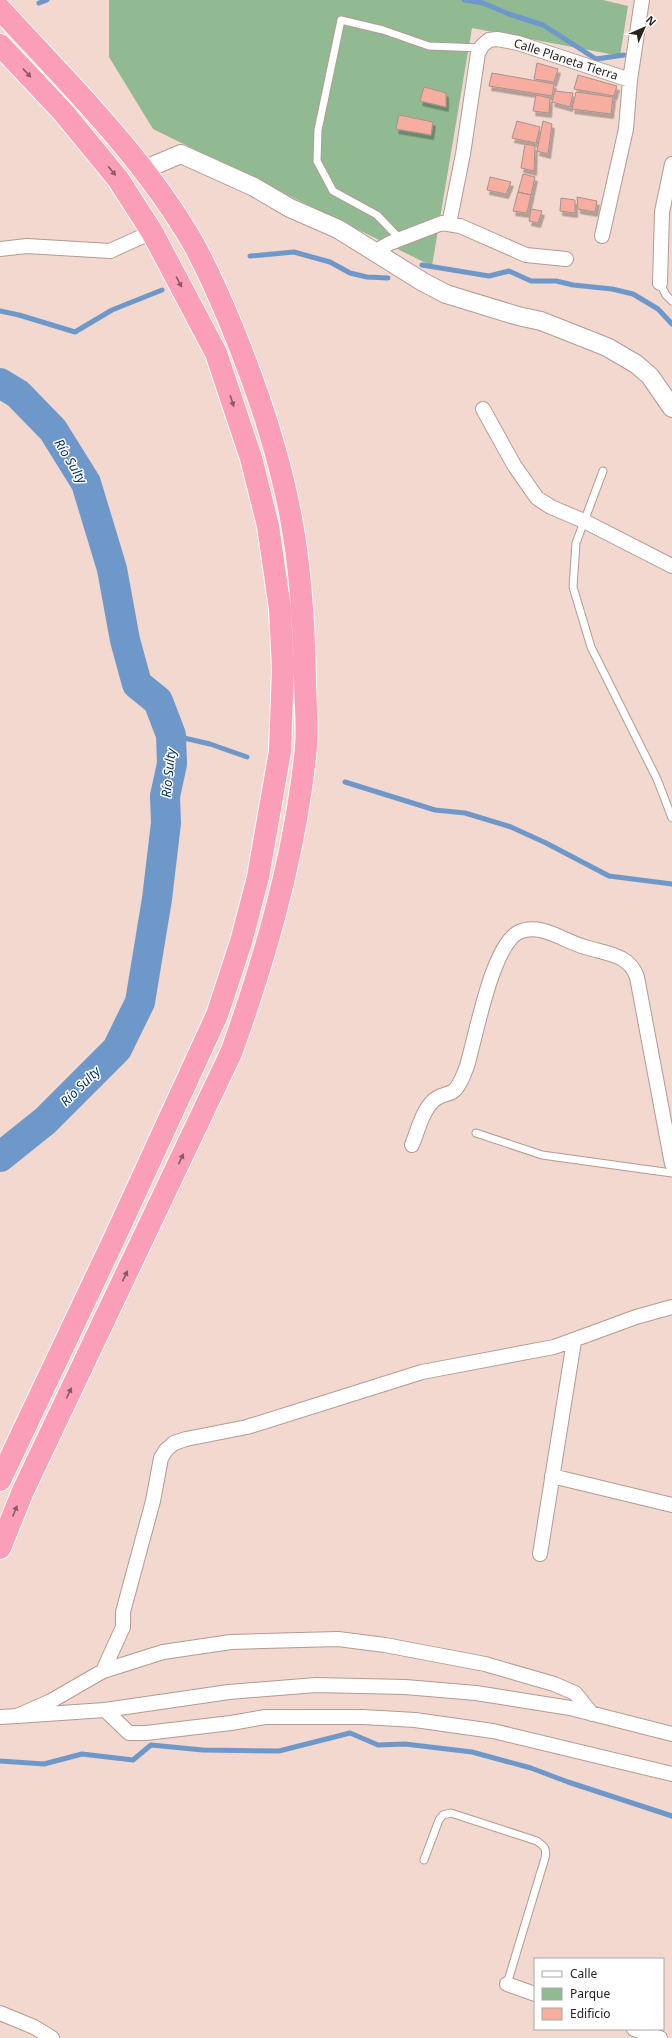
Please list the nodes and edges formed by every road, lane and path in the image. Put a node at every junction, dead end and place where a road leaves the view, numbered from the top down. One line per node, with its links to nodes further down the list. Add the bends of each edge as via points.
1 (642, 0): 5 (street)
2 (0, 9): 7 (highway, via 121,141)
3 (0, 44): 9 (highway, one-way to 9, via 63,112 118,179)
4 (481, 48): 5 (street, Calle Planeta Tierra, via 489,40 518,43); 8 (street, via 478,53 463,154); 11 (lane, via 429,46 383,30 341,20 318,130 317,160 333,191 377,215)
5 (630, 80): 10 (street, via 626,129)
6 (672, 164): 15 (street, via 662,212)
7 (143, 170): 13 (street, via 181,154 254,187 290,208 338,228); 32 (highway, one-way to 7, via 23,1491 231,1053 270,934 293,840 306,745 304,624 291,518 274,451 248,364 219,294 194,245)
8 (449, 224): 11 (street, via 442,224); 14 (street, via 460,226 526,255)
9 (152, 232): 12 (street, via 110,251 27,246); 30 (highway, one-way to 30, via 216,353 250,458 268,526 280,609 280,751 258,878 241,942 217,1015)
10 (602, 236)
11 (400, 239): 13 (street)
12 (0, 249)
13 (374, 252): 17 (street, via 446,294 541,321 607,347 636,364 650,376)
14 (566, 259)
15 (660, 283): 16 (lane)
16 (672, 301)
17 (672, 408)
18 (484, 409): 20 (street, via 514,465 537,498)
19 (603, 471): 20 (lane)
20 (584, 521): 21 (street); 22 (lane, via 576,543 573,587 582,622 591,647 657,779)
21 (672, 566)
22 (672, 818)
23 (476, 1133): 26 (lane, via 542,1155)
24 (412, 1145): 25 (street, via 426,1110 442,1095 453,1092 460,1082 490,978 505,947 517,933 535,928 582,946 621,957 633,967)
25 (672, 1164)
26 (672, 1173)
27 (672, 1307): 28 (street, via 636,1317)
28 (574, 1341): 29 (street); 34 (street, via 422,1372 247,1427 174,1443 161,1458 153,1501 123,1612 123,1626)
29 (552, 1476): 31 (street); 33 (street)
30 (0, 1480)
31 (672, 1505)
32 (0, 1548)
33 (540, 1554)
34 (103, 1671): 36 (street, via 186,1647 231,1642 338,1639 485,1664 575,1693); 37 (street, via 51,1701)
35 (105, 1710): 36 (street, via 229,1692 316,1685 405,1687 476,1693); 37 (street); 40 (street, via 129,1733 265,1717 363,1716 415,1720 492,1731)
36 (592, 1714): 39 (street)
37 (17, 1716): 38 (street)
38 (0, 1717)
39 (672, 1734)
40 (672, 1774)
41 (424, 1860): 42 (lane, via 439,1820 443,1815 452,1813 537,1841 544,1847 545,1858)
42 (507, 1984): 43 (street)
43 (534, 1994)
44 (0, 2013): 46 (street, via 34,2027)
45 (637, 2030): 47 (street)
46 (52, 2038)
47 (660, 2038)

